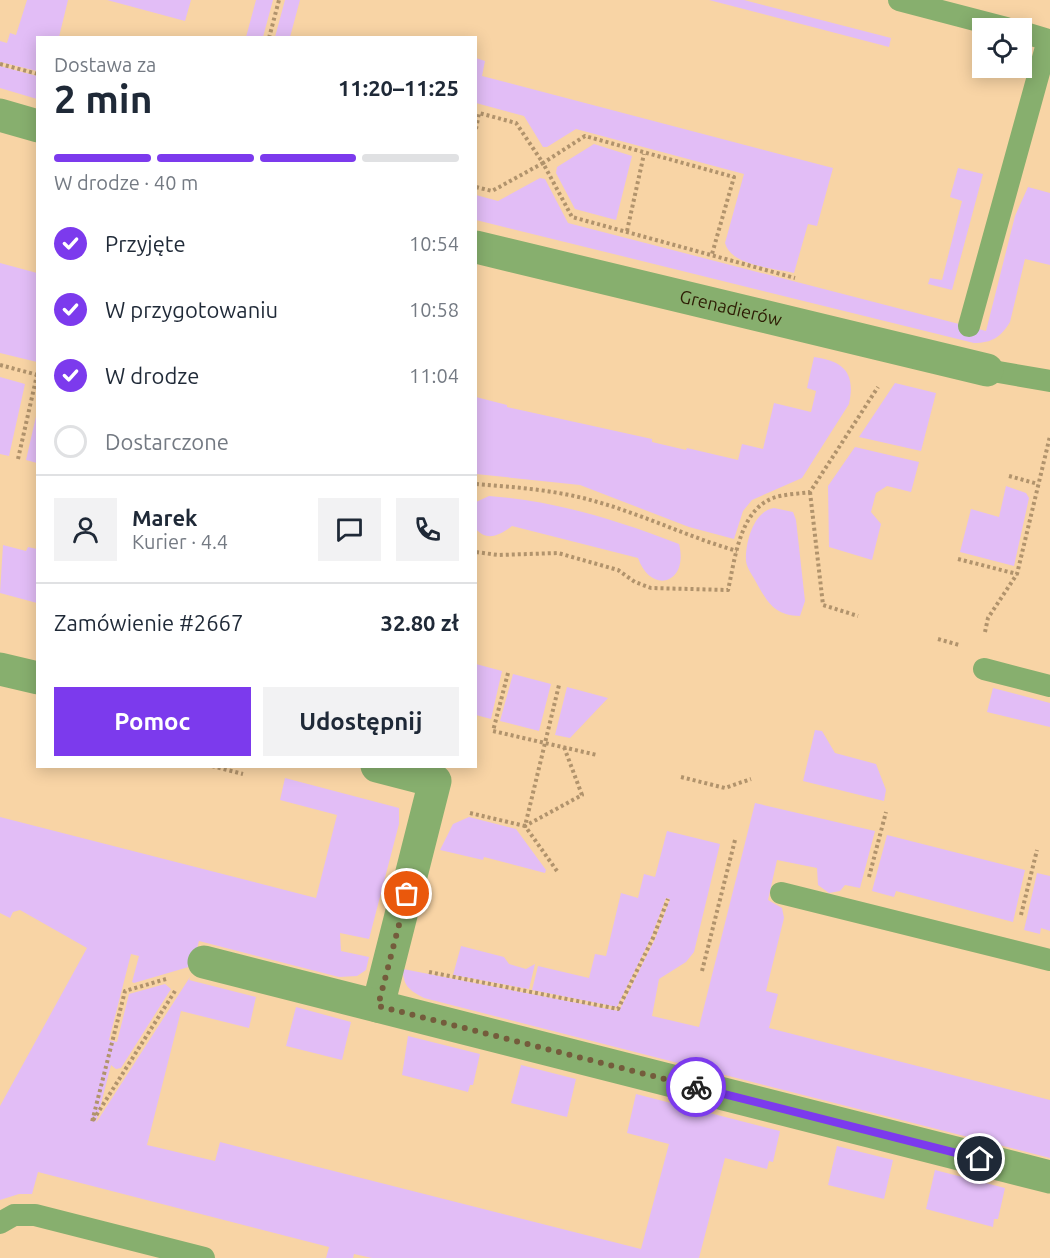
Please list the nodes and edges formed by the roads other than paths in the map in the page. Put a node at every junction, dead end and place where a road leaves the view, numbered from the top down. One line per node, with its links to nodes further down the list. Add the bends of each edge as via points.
1 (898, 0): 2 (lane)
2 (972, 19)
3 (1032, 36): 7 (lane, via 1048,40)
4 (0, 115): 5 (street)
5 (36, 125)
6 (477, 247): 8 (street, Grenadierów)
7 (969, 326)
8 (987, 370): 9 (lane)
9 (1050, 381)
10 (0, 669): 12 (street)
11 (984, 669): 13 (lane)
12 (36, 678)
13 (1050, 686)
14 (384, 768): 18 (street, via 435,782)
15 (781, 892): 16 (lane)
16 (1050, 960)
17 (196, 967): 18 (street)
18 (378, 1006): 19 (street)
19 (1050, 1177)
20 (0, 1223): 21 (lane, via 14,1215 35,1215)
21 (204, 1258)

